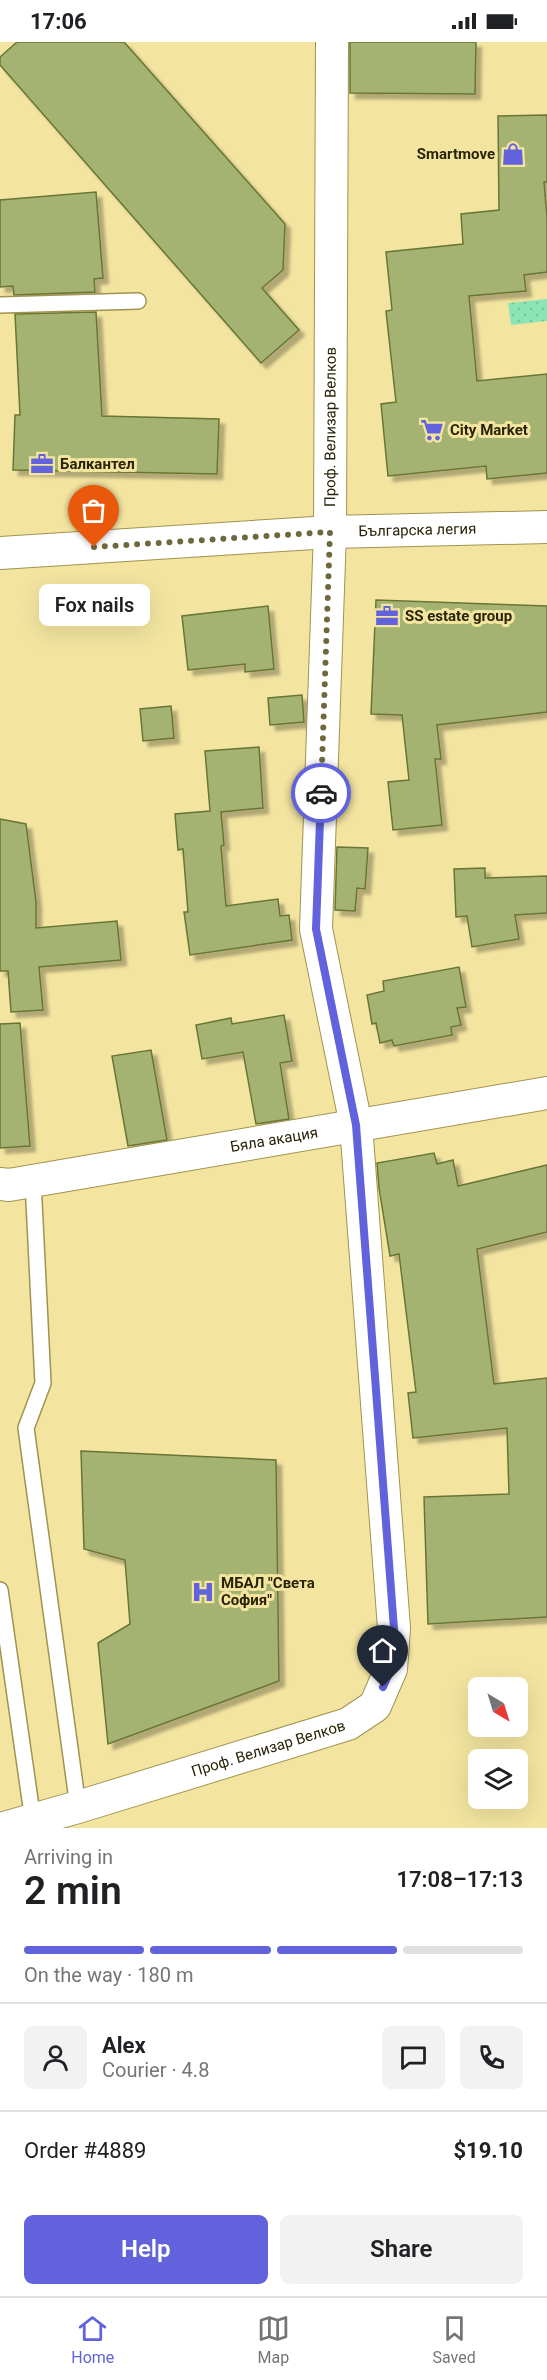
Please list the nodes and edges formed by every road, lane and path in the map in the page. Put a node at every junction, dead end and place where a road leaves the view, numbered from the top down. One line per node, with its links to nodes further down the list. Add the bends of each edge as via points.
1 (332, 42): 5 (street, Проф. Велизар Велков)
2 (138, 301): 3 (lane)
3 (0, 305)
4 (547, 527): 5 (street, Българска легия)
5 (330, 532): 6 (street, Българска легия); 8 (street, Проф. Велизар Велков, via 316,929)
6 (0, 553)
7 (547, 1093): 8 (street, Бяла акация)
8 (356, 1125): 9 (street, Бяла акация); 12 (street, Проф. Велизар Велков, via 394,1629 391,1669 375,1706 348,1724)
9 (33, 1181): 10 (street, Бяла акация); 12 (lane, via 43,1383 26,1428)
10 (0, 1184)
11 (0, 1590): 13 (lane)
12 (78, 1807): 13 (street, Проф. Велизар Велков)
13 (19, 1824)

